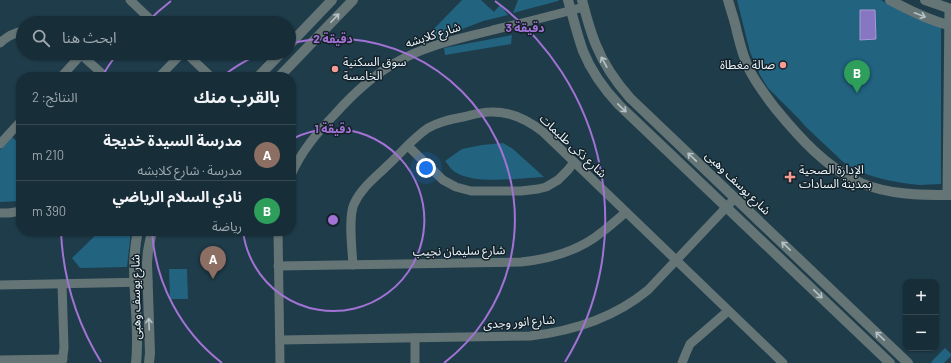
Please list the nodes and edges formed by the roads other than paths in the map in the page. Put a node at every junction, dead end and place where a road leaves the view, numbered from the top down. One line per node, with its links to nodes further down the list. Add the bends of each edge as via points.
1 (130, 0): 11 (street)
2 (332, 0): 14 (street)
3 (352, 0): 16 (street, one-way to 3)
4 (568, 0): 10 (street)
5 (728, 0): 34 (street, via 741,48 756,82 795,132 830,165 862,184 882,190 903,194)
6 (890, 0): 12 (street, one-way to 12, via 912,12)
7 (925, 0): 9 (street)
8 (583, 4): 10 (street, شارع كلابشه); 35 (street, شارع يوسف وهبى, one-way to 8, via 620,86 600,54)
9 (950, 9): 12 (street)
10 (571, 10): 33 (street, شارع كلابشه, via 440,43 394,63 352,96 316,134); 36 (street, one-way to 36, via 589,63 610,96)
11 (147, 16)
12 (950, 25): 34 (street)
13 (16, 33): 15 (street)
14 (296, 38)
15 (0, 43)
16 (296, 59)
17 (75, 60): 23 (street)
18 (87, 60): 24 (street)
19 (175, 60): 25 (street)
20 (193, 60): 26 (street)
21 (274, 60): 27 (street)
22 (295, 60): 28 (street, one-way to 22)
23 (65, 72)
24 (100, 72)
25 (164, 72)
26 (206, 72)
27 (263, 72)
28 (284, 72)
29 (16, 126): 30 (street)
30 (0, 144)
31 (408, 146): 32 (street, شارع ذكى طليمات, via 428,128 442,122 496,112 519,117 535,126); 32 (street, via 443,180 456,188 472,191 538,190 558,180); 44 (street, شارع ذكى طليمات, via 365,188 353,205)
32 (574, 162): 38 (street, شارع ذكى طليمات)
33 (296, 165)
34 (949, 195)
35 (735, 198): 36 (street, شارع انور وجدى); 62 (street, شارع يوسف وهبى, one-way to 35)
36 (726, 208): 43 (street, شارع انور وجدى); 61 (street, one-way to 61)
37 (16, 212): 39 (street)
38 (626, 212): 43 (street, شارع ذكى طليمات); 44 (street, شارع سليمان نجيب, via 592,240 569,252 545,259 521,262)
39 (0, 213)
40 (137, 236): 47 (street, شارع يوسف وهبى)
41 (151, 236): 46 (street, شارع يوسف وهبى, via 148,251)
42 (278, 236): 45 (street)
43 (676, 261): 50 (street, شارع ذكى طليمات); 51 (street, شارع انور وجدى, via 637,299 611,314 582,326 530,336)
44 (353, 265): 45 (street, شارع سليمان نجيب)
45 (278, 266): 52 (street)
46 (148, 282): 47 (street); 56 (street, شارع يوسف وهبى, one-way to 46)
47 (134, 283): 48 (street); 55 (street, شارع يوسف وهبى)
48 (62, 284): 49 (street); 54 (street)
49 (0, 285)
50 (728, 311): 59 (street, via 690,344); 60 (street, شارع ذكى طليمات)
51 (415, 338): 52 (street, شارع انور وجدى); 58 (street)
52 (280, 340): 57 (street)
53 (0, 360): 54 (street)
54 (63, 361)
55 (136, 363)
56 (149, 363)
57 (280, 363)
58 (415, 363)
59 (682, 363)
60 (783, 363)
61 (890, 363)
62 (908, 363)

